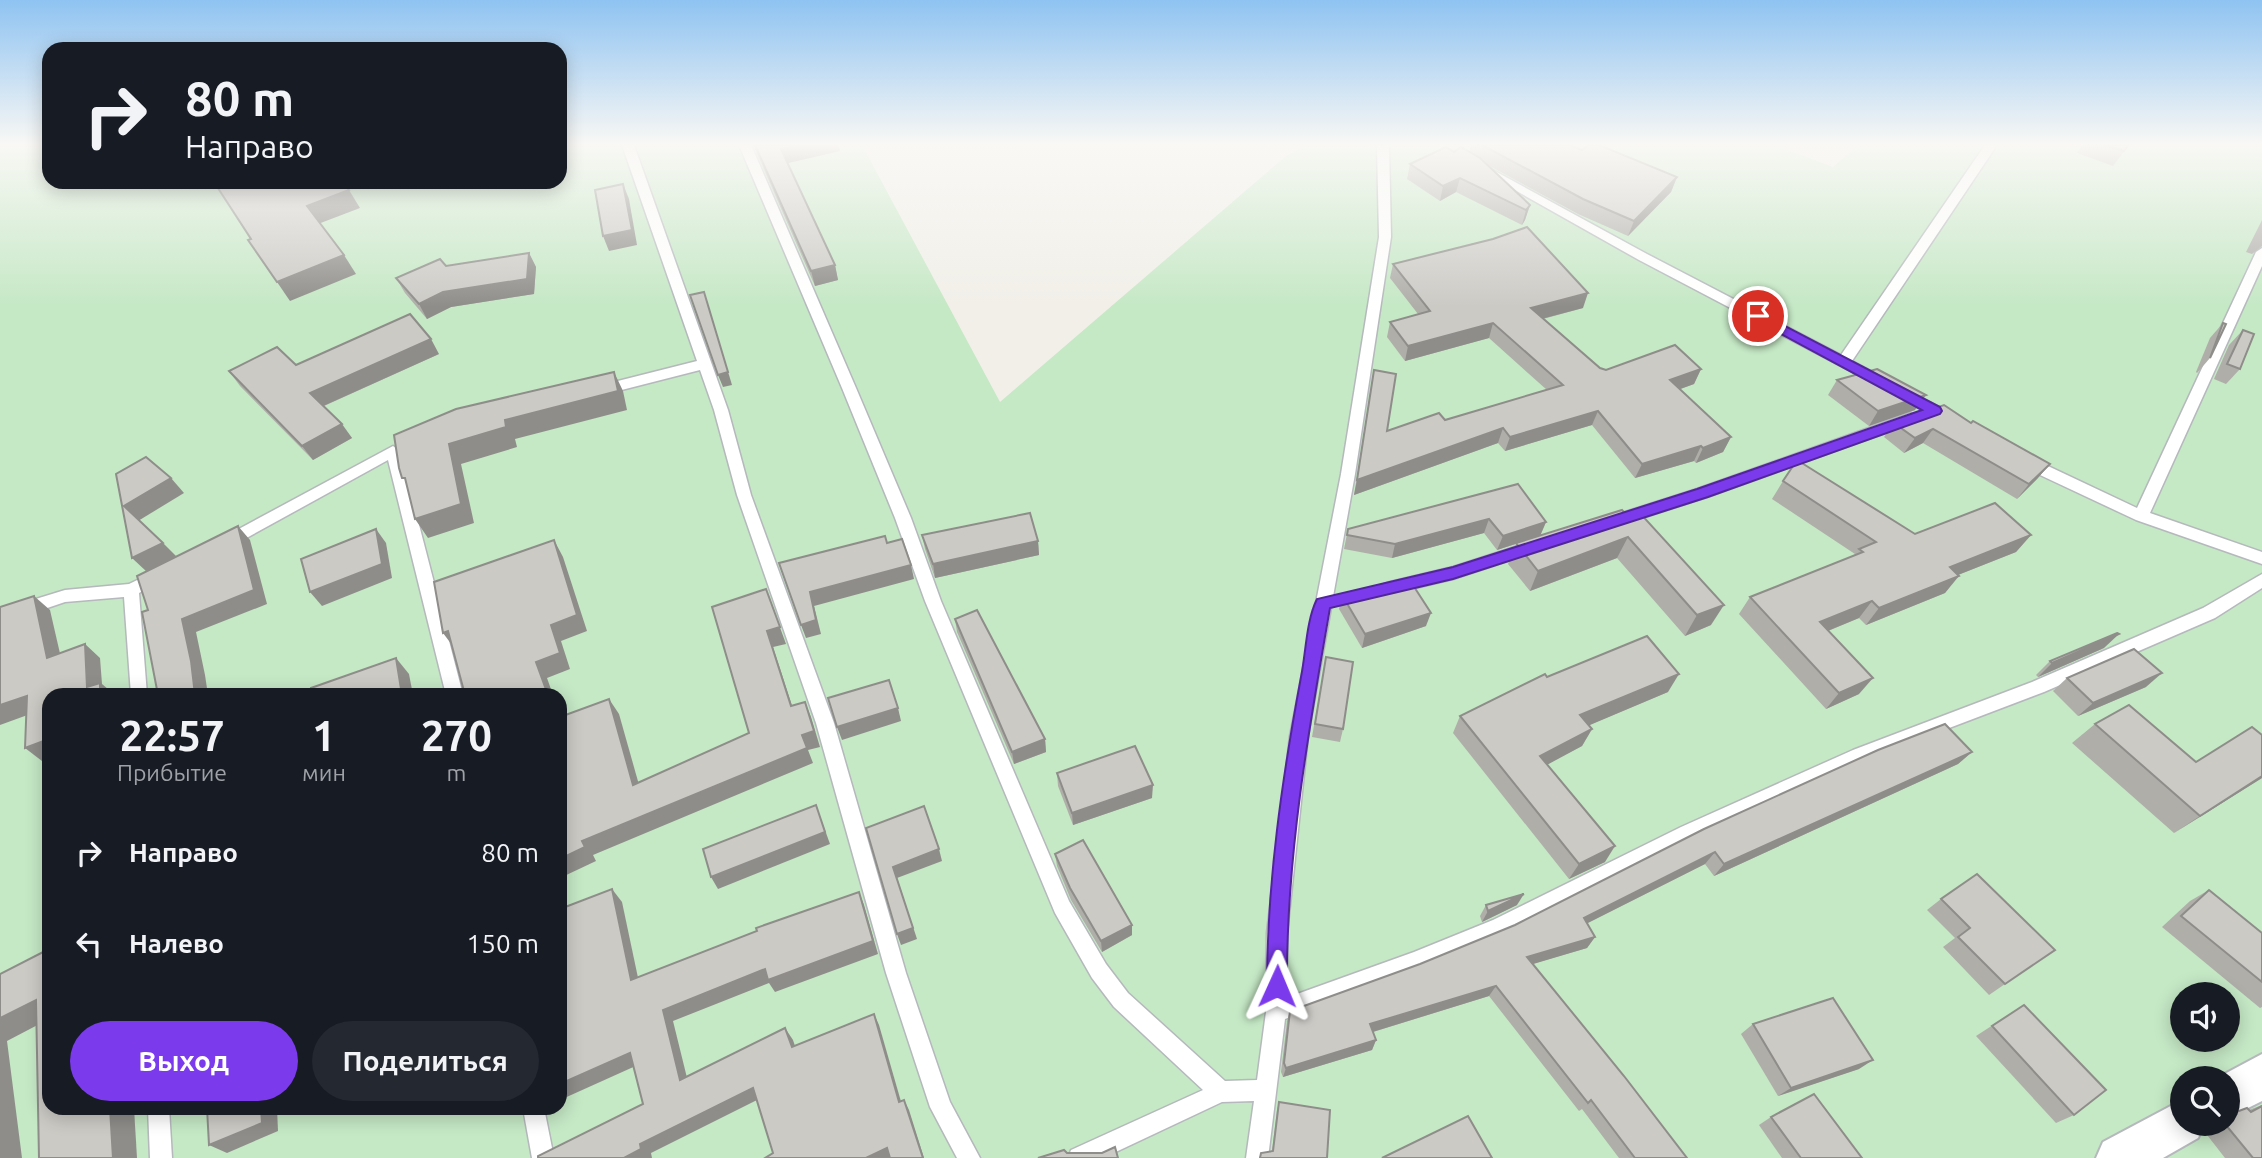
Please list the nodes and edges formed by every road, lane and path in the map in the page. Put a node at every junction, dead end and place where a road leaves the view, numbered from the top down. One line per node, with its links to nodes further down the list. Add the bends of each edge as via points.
1 (647, 199): 8 (lane)
2 (768, 199): 29 (lane, via 1062,907 1121,1000)
3 (1384, 199): 25 (lane, via 1385,237 1330,602 1299,736 1277,933)
4 (1537, 199): 7 (lane)
5 (1954, 199): 7 (lane)
6 (2262, 252): 13 (lane)
7 (1844, 362): 10 (lane)
8 (705, 364): 9 (lane); 35 (lane, via 744,495 825,723 900,985 942,1107)
9 (586, 393)
10 (1935, 411): 11 (lane); 14 (lane)
11 (1969, 430)
12 (2015, 456): 13 (lane)
13 (2141, 516): 17 (lane)
14 (1589, 529)
15 (1539, 545): 21 (lane, via 1453,573)
16 (215, 548): 24 (lane, via 398,449)
17 (2262, 558)
18 (179, 566): 20 (lane)
19 (2262, 580): 25 (lane, via 2209,613 2038,687 1859,755 1687,833 1500,927)
20 (131, 590): 22 (lane, via 65,596); 23 (lane)
21 (1375, 591)
22 (0, 617)
23 (138, 688)
24 (453, 688)
25 (1276, 1012): 28 (lane)
26 (2262, 1076): 27 (street)
27 (2240, 1089)
28 (1266, 1090): 29 (lane); 37 (lane)
29 (1221, 1092): 36 (lane)
30 (159, 1115): 33 (lane)
31 (535, 1115): 34 (lane)
32 (2170, 1129): 38 (street)
33 (161, 1158)
34 (542, 1158)
35 (969, 1158)
36 (1079, 1158)
37 (1257, 1158)
38 (2119, 1158)

